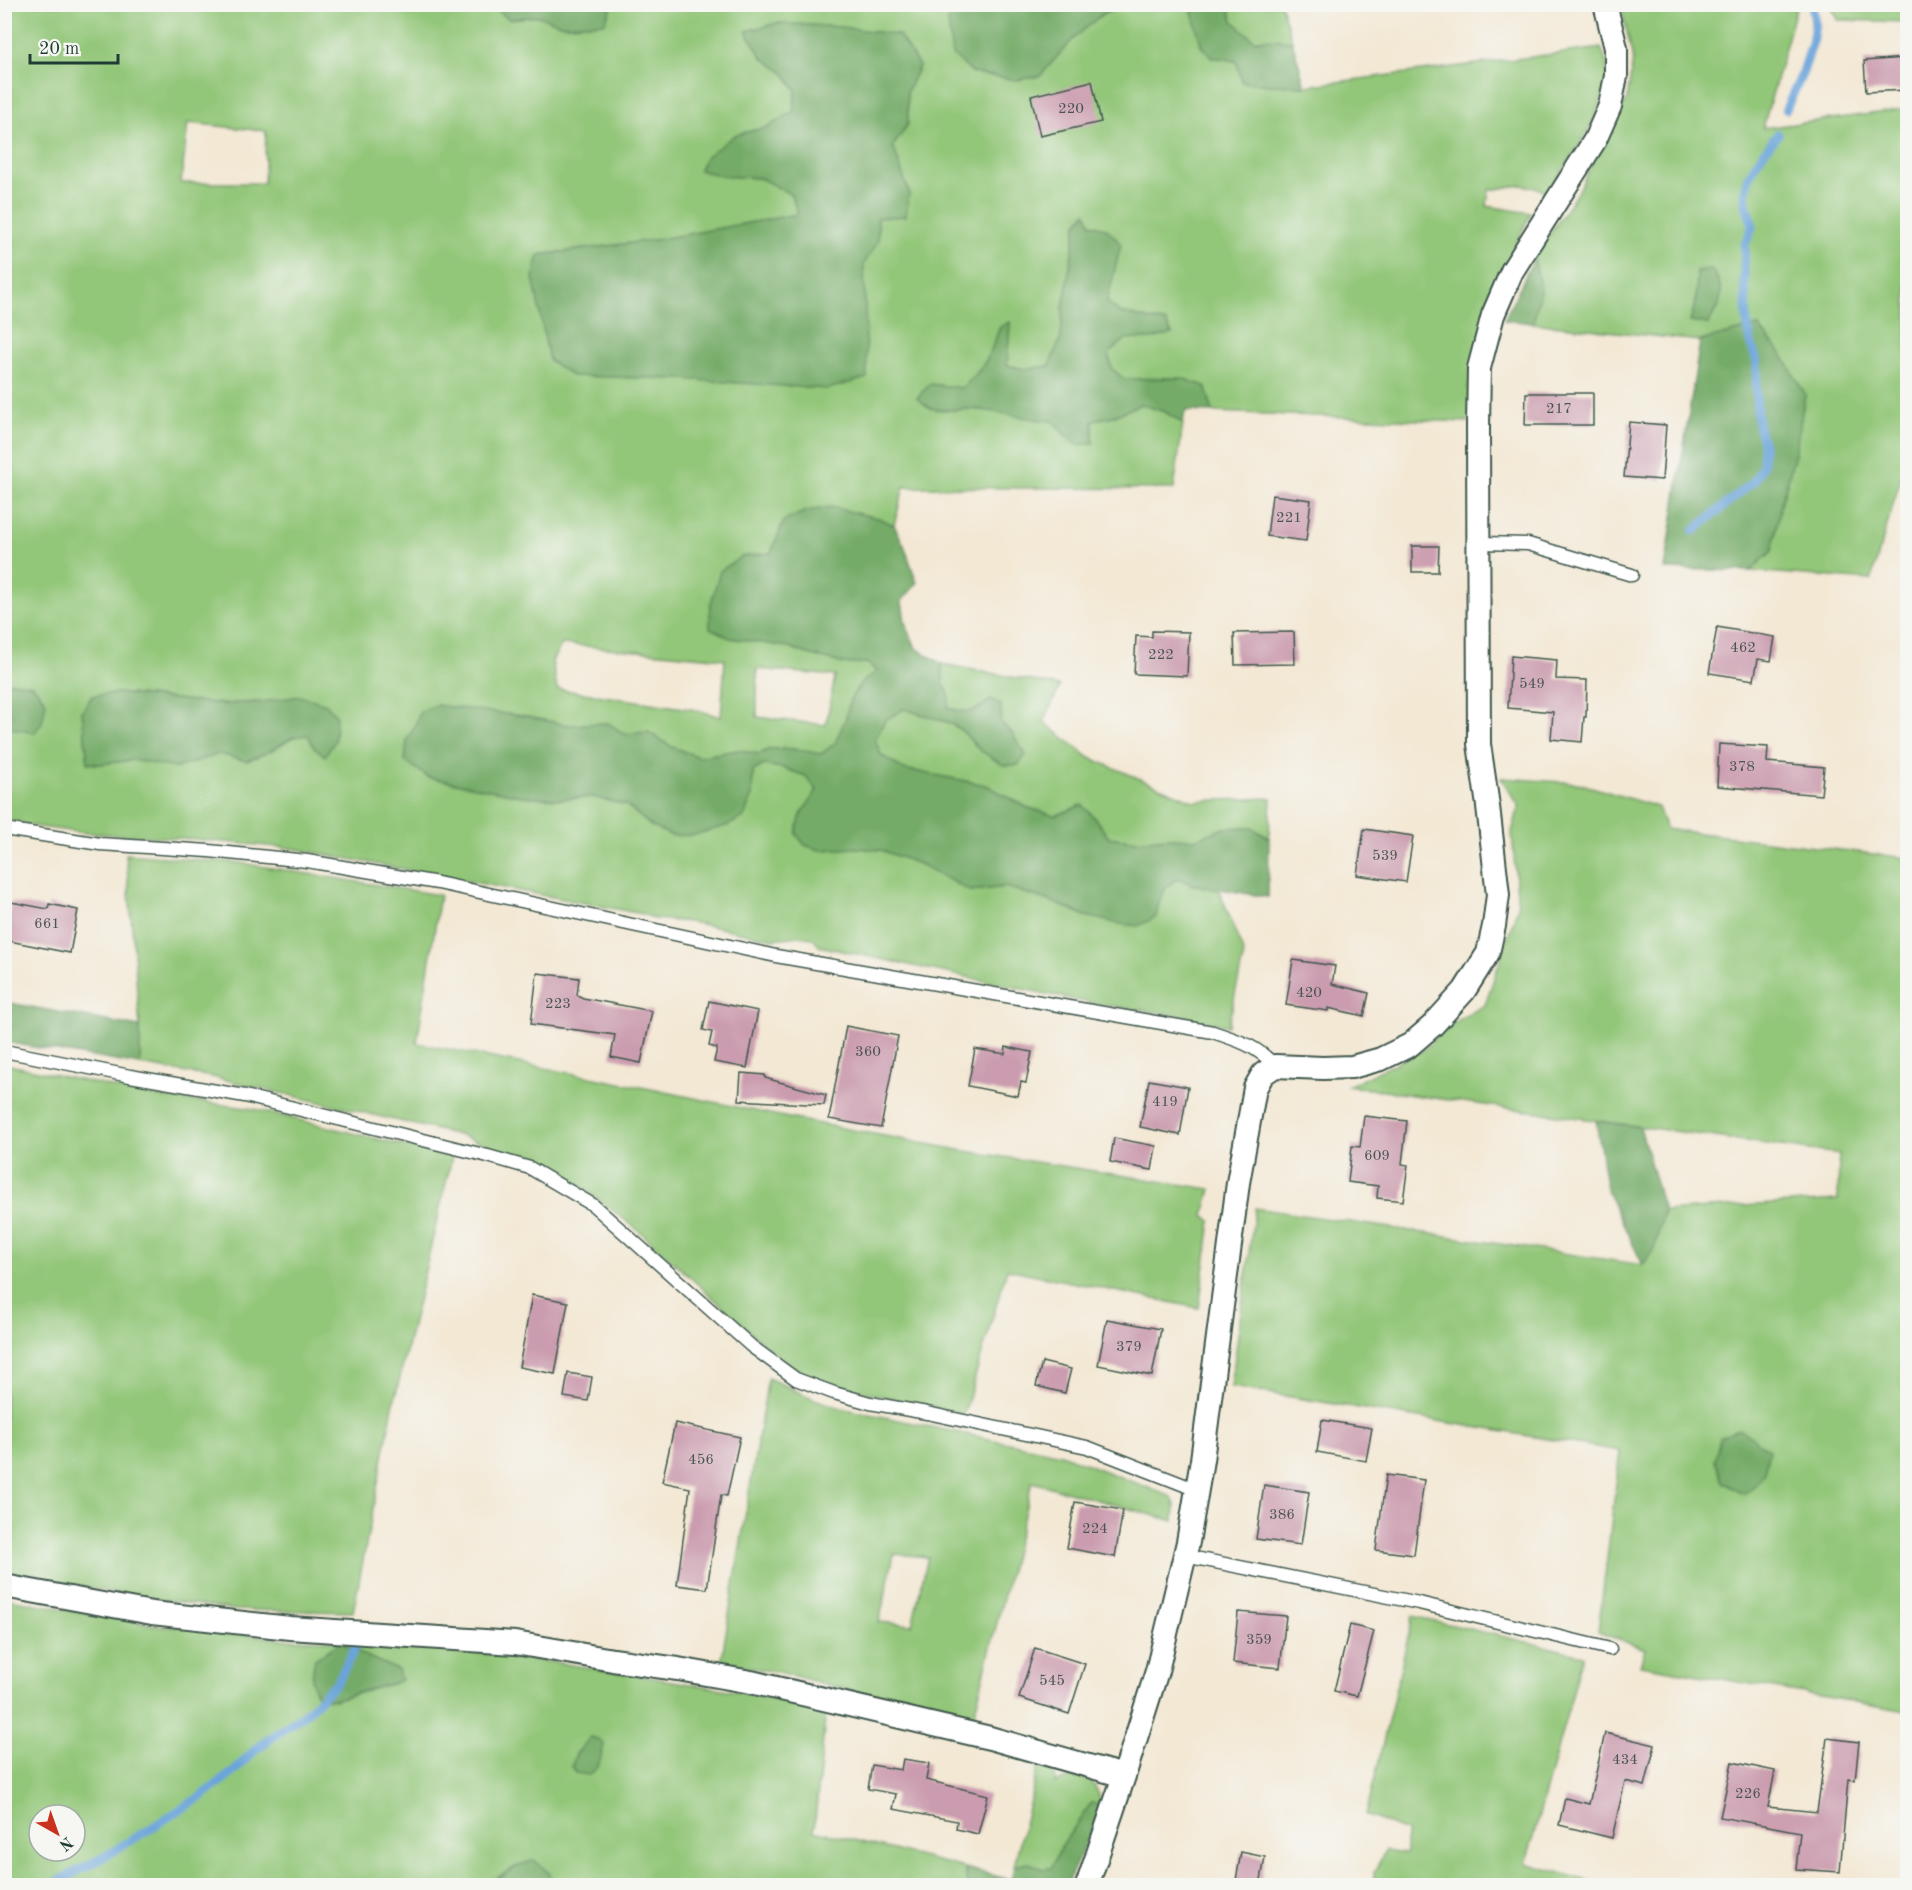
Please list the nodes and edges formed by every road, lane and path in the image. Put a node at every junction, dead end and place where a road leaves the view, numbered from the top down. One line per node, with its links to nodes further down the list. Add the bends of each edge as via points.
1 (1605, 4): 2 (street, via 1616,48 1610,105 1595,140 1512,271 1493,315 1479,368)
2 (1479, 543): 3 (lane, via 1528,544); 6 (street, via 1479,744 1498,895 1488,953 1464,991 1410,1045 1352,1067)
3 (1632, 575)
4 (4, 829): 6 (lane, via 100,844 307,861 438,883 776,956 1213,1032 1250,1045)
5 (4, 1051): 7 (lane, via 245,1096 530,1168 593,1204 751,1346 796,1378 870,1403 1087,1447)
6 (1275, 1066): 7 (street, via 1263,1074 1251,1104)
7 (1197, 1490): 8 (street)
8 (1185, 1556): 10 (lane, via 1419,1603); 11 (street, via 1157,1671)
9 (4, 1586): 11 (street, via 152,1613 290,1628 515,1643 678,1669 751,1682 990,1738)
10 (1610, 1649)
11 (1124, 1776): 12 (street)
12 (1087, 1886)

